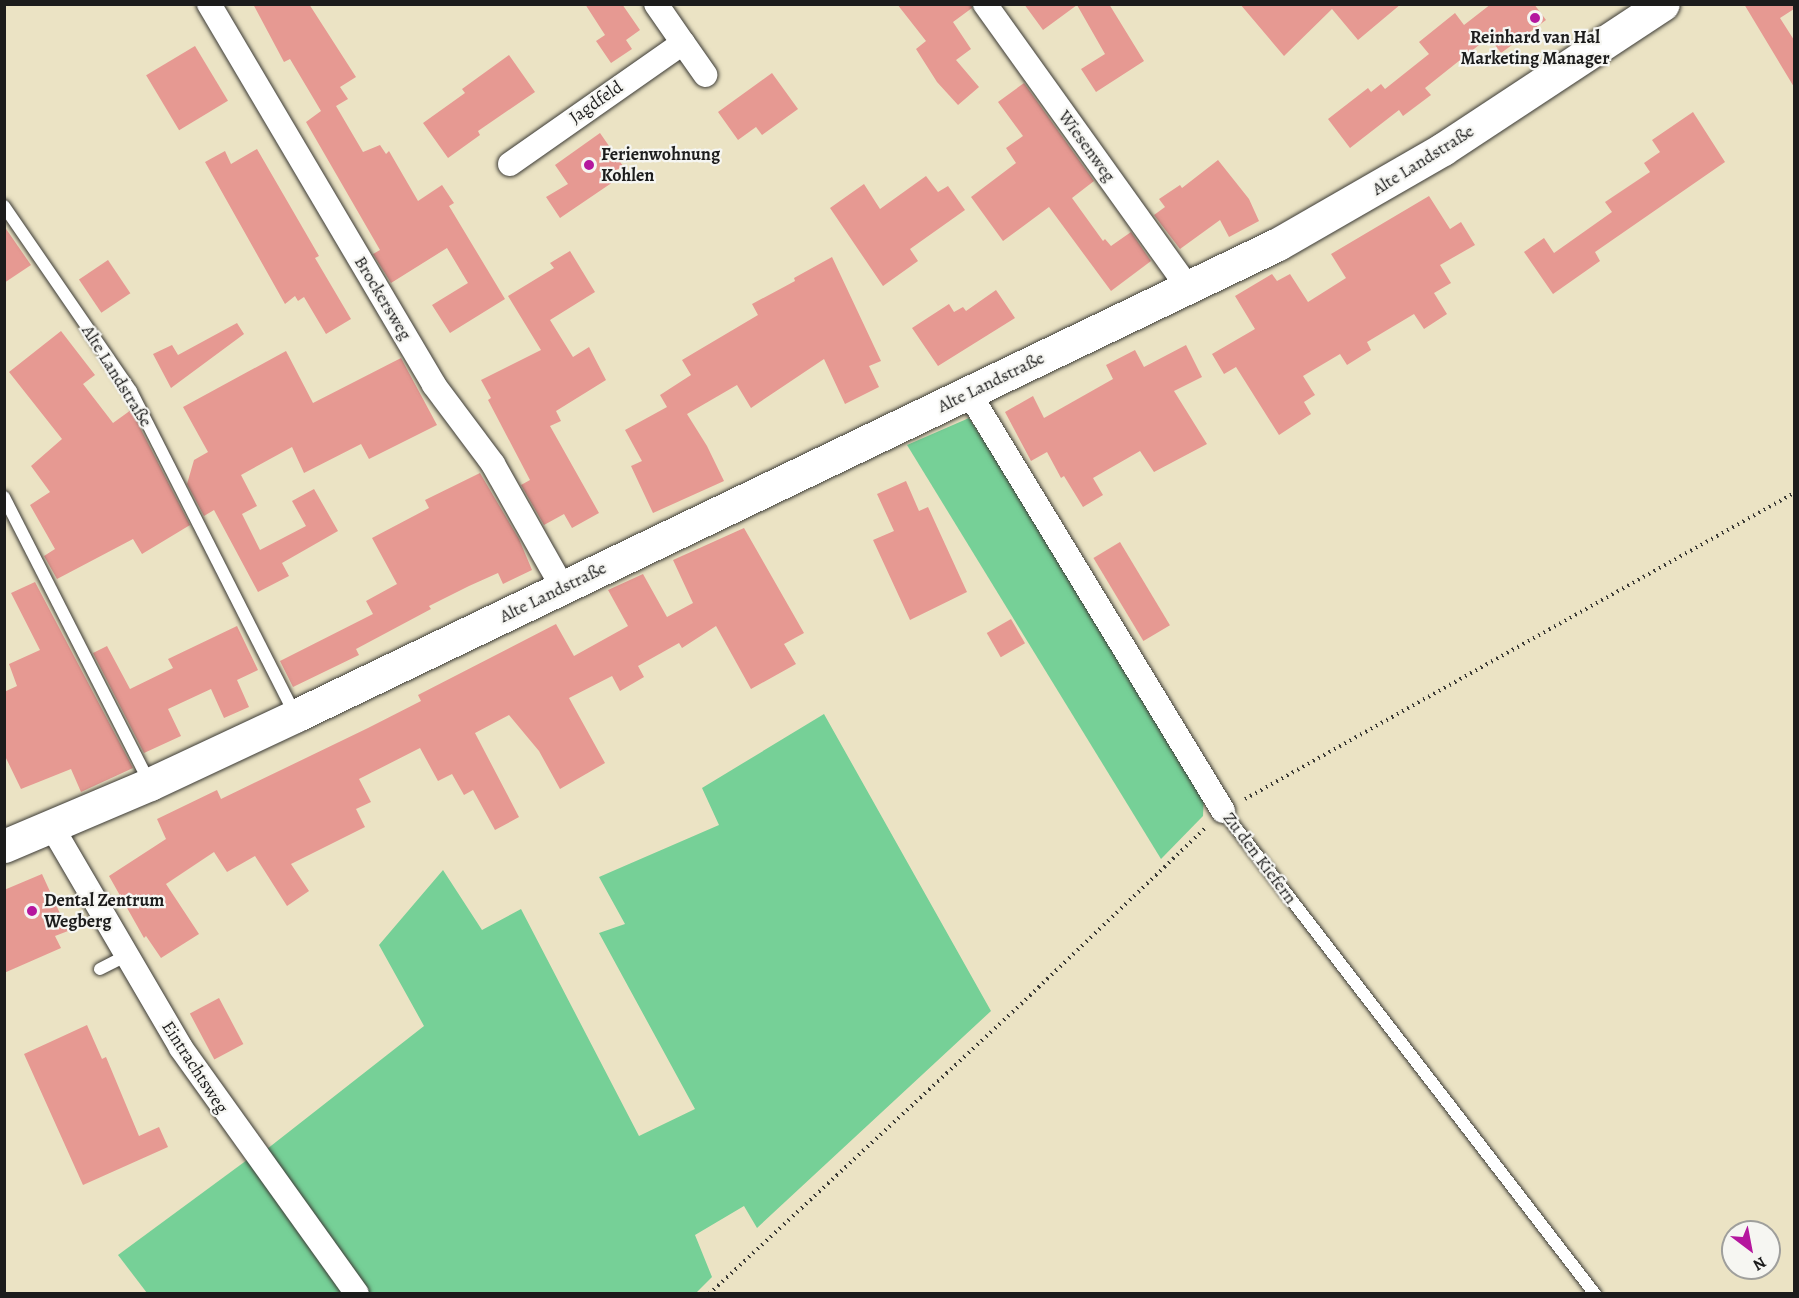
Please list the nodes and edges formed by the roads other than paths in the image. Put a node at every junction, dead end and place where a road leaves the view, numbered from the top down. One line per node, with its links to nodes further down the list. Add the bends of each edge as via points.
1 (210, 4): 12 (street, Brockersweg, via 434,386 493,464)
2 (656, 4): 5 (street)
3 (985, 4): 9 (street, Wiesenweg)
4 (1663, 4): 9 (main road, Alte Landstraße, via 1434,155 1278,244)
5 (683, 43): 6 (street); 7 (street, Jagdfeld)
6 (705, 75)
7 (510, 164)
8 (4, 206): 13 (lane, Alte Landstraße, via 130,391)
9 (1188, 288): 10 (main road, Alte Landstraße)
10 (969, 393): 12 (main road, Alte Landstraße); 15 (street, Zu den Kiefern)
11 (4, 497): 14 (lane)
12 (563, 588): 13 (main road, Alte Landstraße)
13 (295, 716): 14 (main road, Alte Landstraße)
14 (150, 784): 16 (main road, Alte Landstraße)
15 (1223, 811): 21 (lane, Zu den Kiefern)
16 (52, 827): 17 (main road, Alte Landstraße); 18 (street, Eintrachtsweg)
17 (4, 846)
18 (127, 955): 19 (lane); 20 (street, Eintrachtsweg, via 181,1048)
19 (100, 969)
20 (357, 1293)
21 (1595, 1293)

